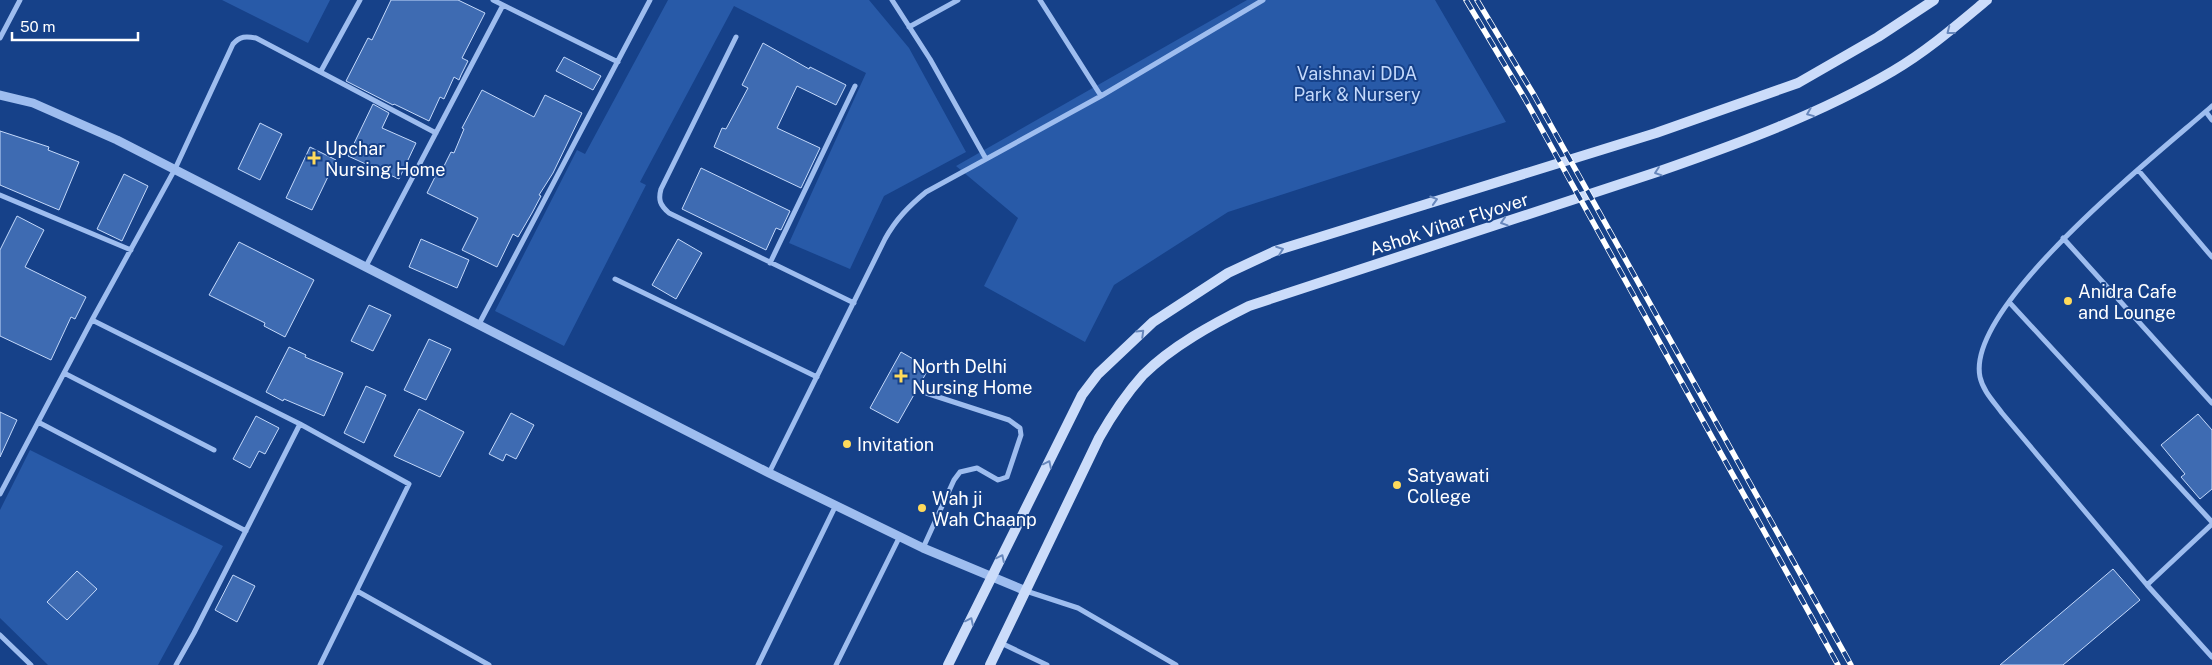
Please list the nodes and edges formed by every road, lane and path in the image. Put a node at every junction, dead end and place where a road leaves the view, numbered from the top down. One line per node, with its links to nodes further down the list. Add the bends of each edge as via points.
1 (20, 0): 15 (street)
2 (360, 0): 17 (street)
3 (493, 0): 12 (street)
4 (641, 0): 11 (street)
5 (892, 0): 13 (street)
6 (958, 0): 13 (street)
7 (1040, 0): 20 (street)
8 (1263, 0): 20 (street)
9 (1934, 0): 54 (main road, Ashok Vihar Flyover, one-way to 9, via 1088,385 1153,322 1228,273 1275,251 1656,133 1798,83)
10 (1987, 0): 57 (main road, Ashok Vihar Flyover, one-way to 57, via 1949,32 1894,70 1826,106 1660,171 1249,306 1174,350 1144,374 1099,438)
11 (649, 2): 16 (street)
12 (503, 5): 16 (street); 24 (street)
13 (909, 27): 25 (street)
14 (736, 37): 32 (street, via 659,199 668,213)
15 (0, 38)
16 (618, 62): 38 (street)
17 (321, 71): 24 (street); 26 (street, via 256,38 238,38)
18 (855, 86): 32 (street)
19 (0, 95): 26 (street, via 33,104)
20 (1101, 96): 25 (street)
21 (2212, 106): 22 (street)
22 (2206, 112): 23 (street); 27 (street)
23 (2212, 120)
24 (436, 133): 33 (street)
25 (986, 159): 36 (street, via 926,192 896,220)
26 (175, 169): 30 (street); 33 (street)
27 (2138, 171): 29 (street); 31 (street)
28 (0, 196): 30 (street)
29 (2064, 238): 35 (street); 42 (street)
30 (131, 250): 37 (street)
31 (2212, 257)
32 (770, 263): 36 (street)
33 (365, 268): 38 (street)
34 (615, 279): 40 (street)
35 (2009, 302): 50 (street); 55 (street, via 1985,341 1980,377 1986,392)
36 (854, 303): 40 (street)
37 (92, 320): 39 (street); 44 (street)
38 (478, 326): 46 (street)
39 (64, 373): 43 (street); 45 (street)
40 (817, 377): 46 (street)
41 (926, 393): 53 (street, via 1009,420 1020,428 1021,435 1007,477 998,480 977,468 960,472)
42 (2212, 403)
43 (38, 422): 47 (street); 51 (street)
44 (300, 424): 51 (street); 56 (street, via 409,484)
45 (214, 450)
46 (769, 473): 49 (street)
47 (3, 483): 48 (street)
48 (0, 494)
49 (836, 505): 52 (street); 65 (street)
50 (2212, 523): 55 (street)
51 (246, 531): 62 (street)
52 (900, 536): 53 (street); 66 (street)
53 (922, 548): 54 (street)
54 (992, 577): 57 (street); 67 (main road, Ashok Vihar Flyover, one-way to 54)
55 (2147, 585): 60 (street)
56 (357, 591): 63 (street); 64 (street)
57 (1026, 591): 59 (main road, Ashok Vihar Flyover); 70 (street, via 1078,608)
58 (0, 635): 61 (street)
59 (1001, 643): 68 (main road, Ashok Vihar Flyover); 69 (street)
60 (2212, 657)
61 (31, 665)
62 (176, 665)
63 (320, 665)
64 (489, 665)
65 (758, 665)
66 (836, 665)
67 (948, 665)
68 (990, 665)
69 (1047, 665)
70 (1176, 665)

